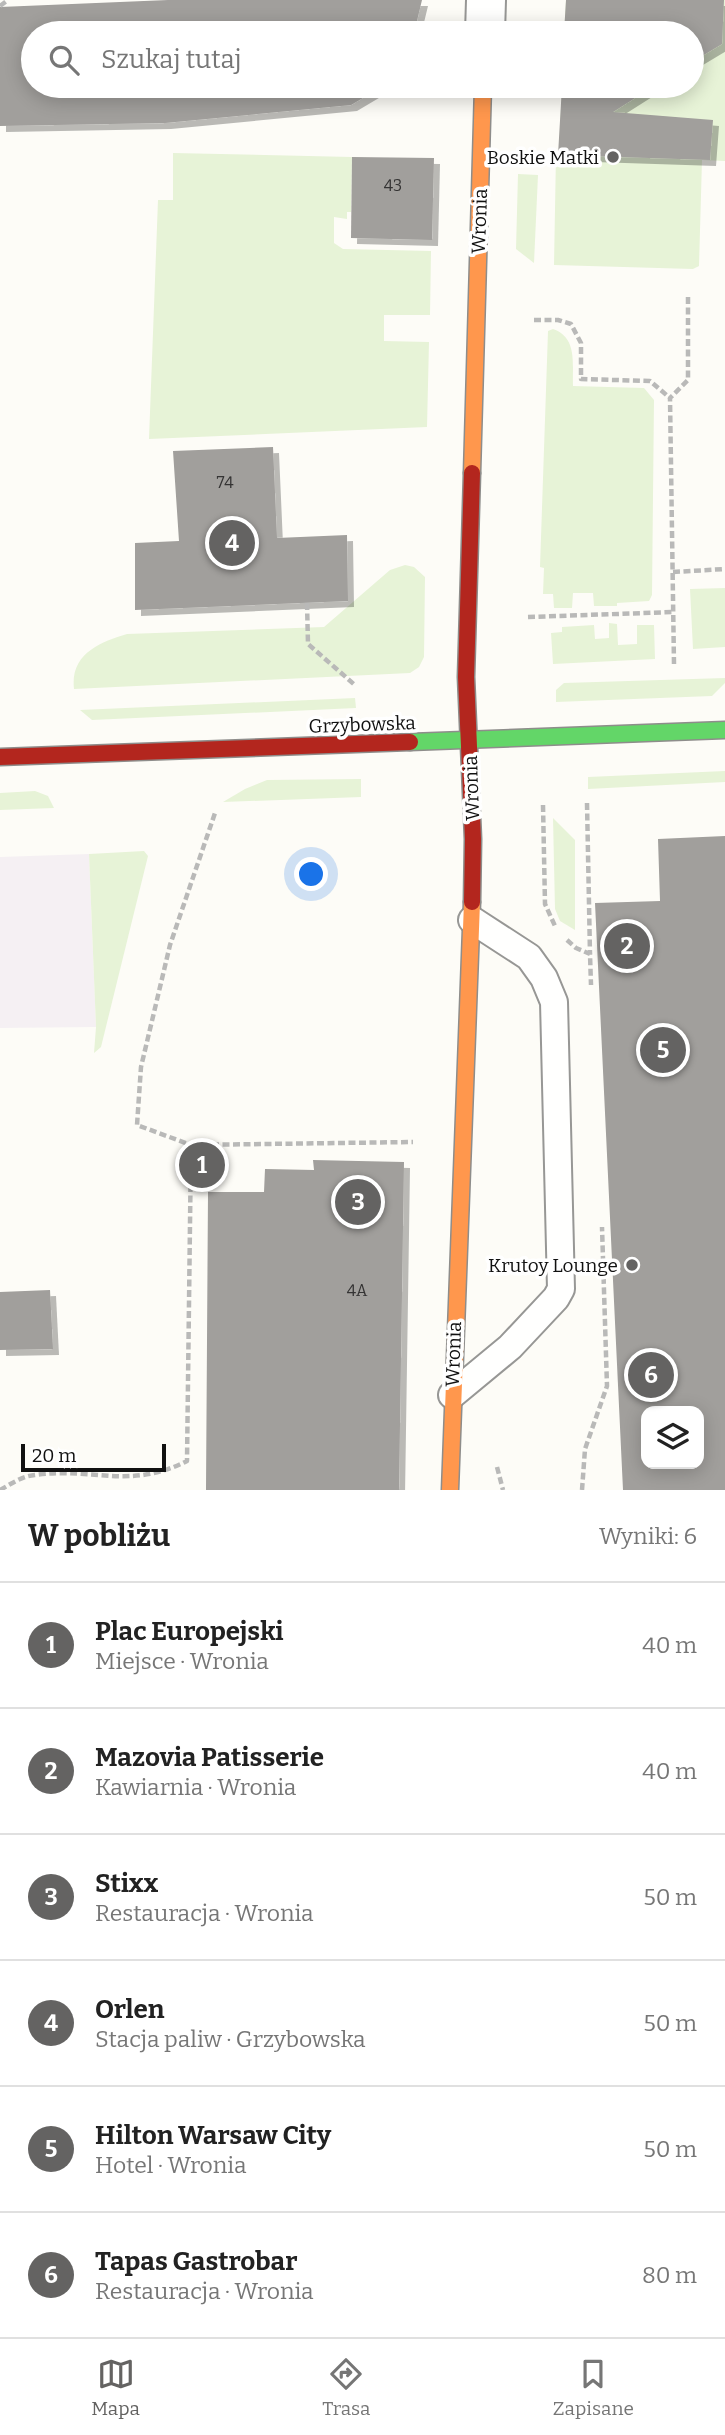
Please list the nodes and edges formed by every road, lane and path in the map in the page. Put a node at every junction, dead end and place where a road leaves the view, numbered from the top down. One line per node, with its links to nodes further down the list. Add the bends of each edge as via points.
1 (8, 0): 3 (path)
2 (486, 0): 4 (street)
3 (0, 6)
4 (485, 21)
5 (483, 98): 17 (street, Wronia, via 469,529)
6 (688, 295): 8 (path, via 688,380)
7 (534, 320): 8 (path, via 571,324 581,343 581,379 650,381)
8 (670, 398): 10 (path)
9 (725, 569): 10 (path)
10 (673, 572): 12 (path)
11 (307, 603): 15 (path, via 308,644)
12 (674, 612): 13 (path); 14 (path)
13 (528, 617)
14 (674, 664)
15 (356, 686)
16 (725, 730): 17 (street, Grzybowska)
17 (468, 741): 18 (street, Grzybowska); 21 (street, Wronia)
18 (0, 757)
19 (587, 803): 22 (path)
20 (215, 813): 24 (path, via 170,945 140,1078 137,1125)
21 (472, 920): 26 (street, Wronia); 26 (lane, via 529,957 554,1002 561,1289 510,1347)
22 (590, 954)
23 (413, 1142): 24 (path)
24 (191, 1145): 27 (path, via 187,1461 159,1477 139,1481 35,1475)
25 (601, 1223): 29 (path, via 607,1386 585,1448)
26 (452, 1395): 28 (street, Wronia)
27 (0, 1490)
28 (450, 1490)
29 (582, 1490)

